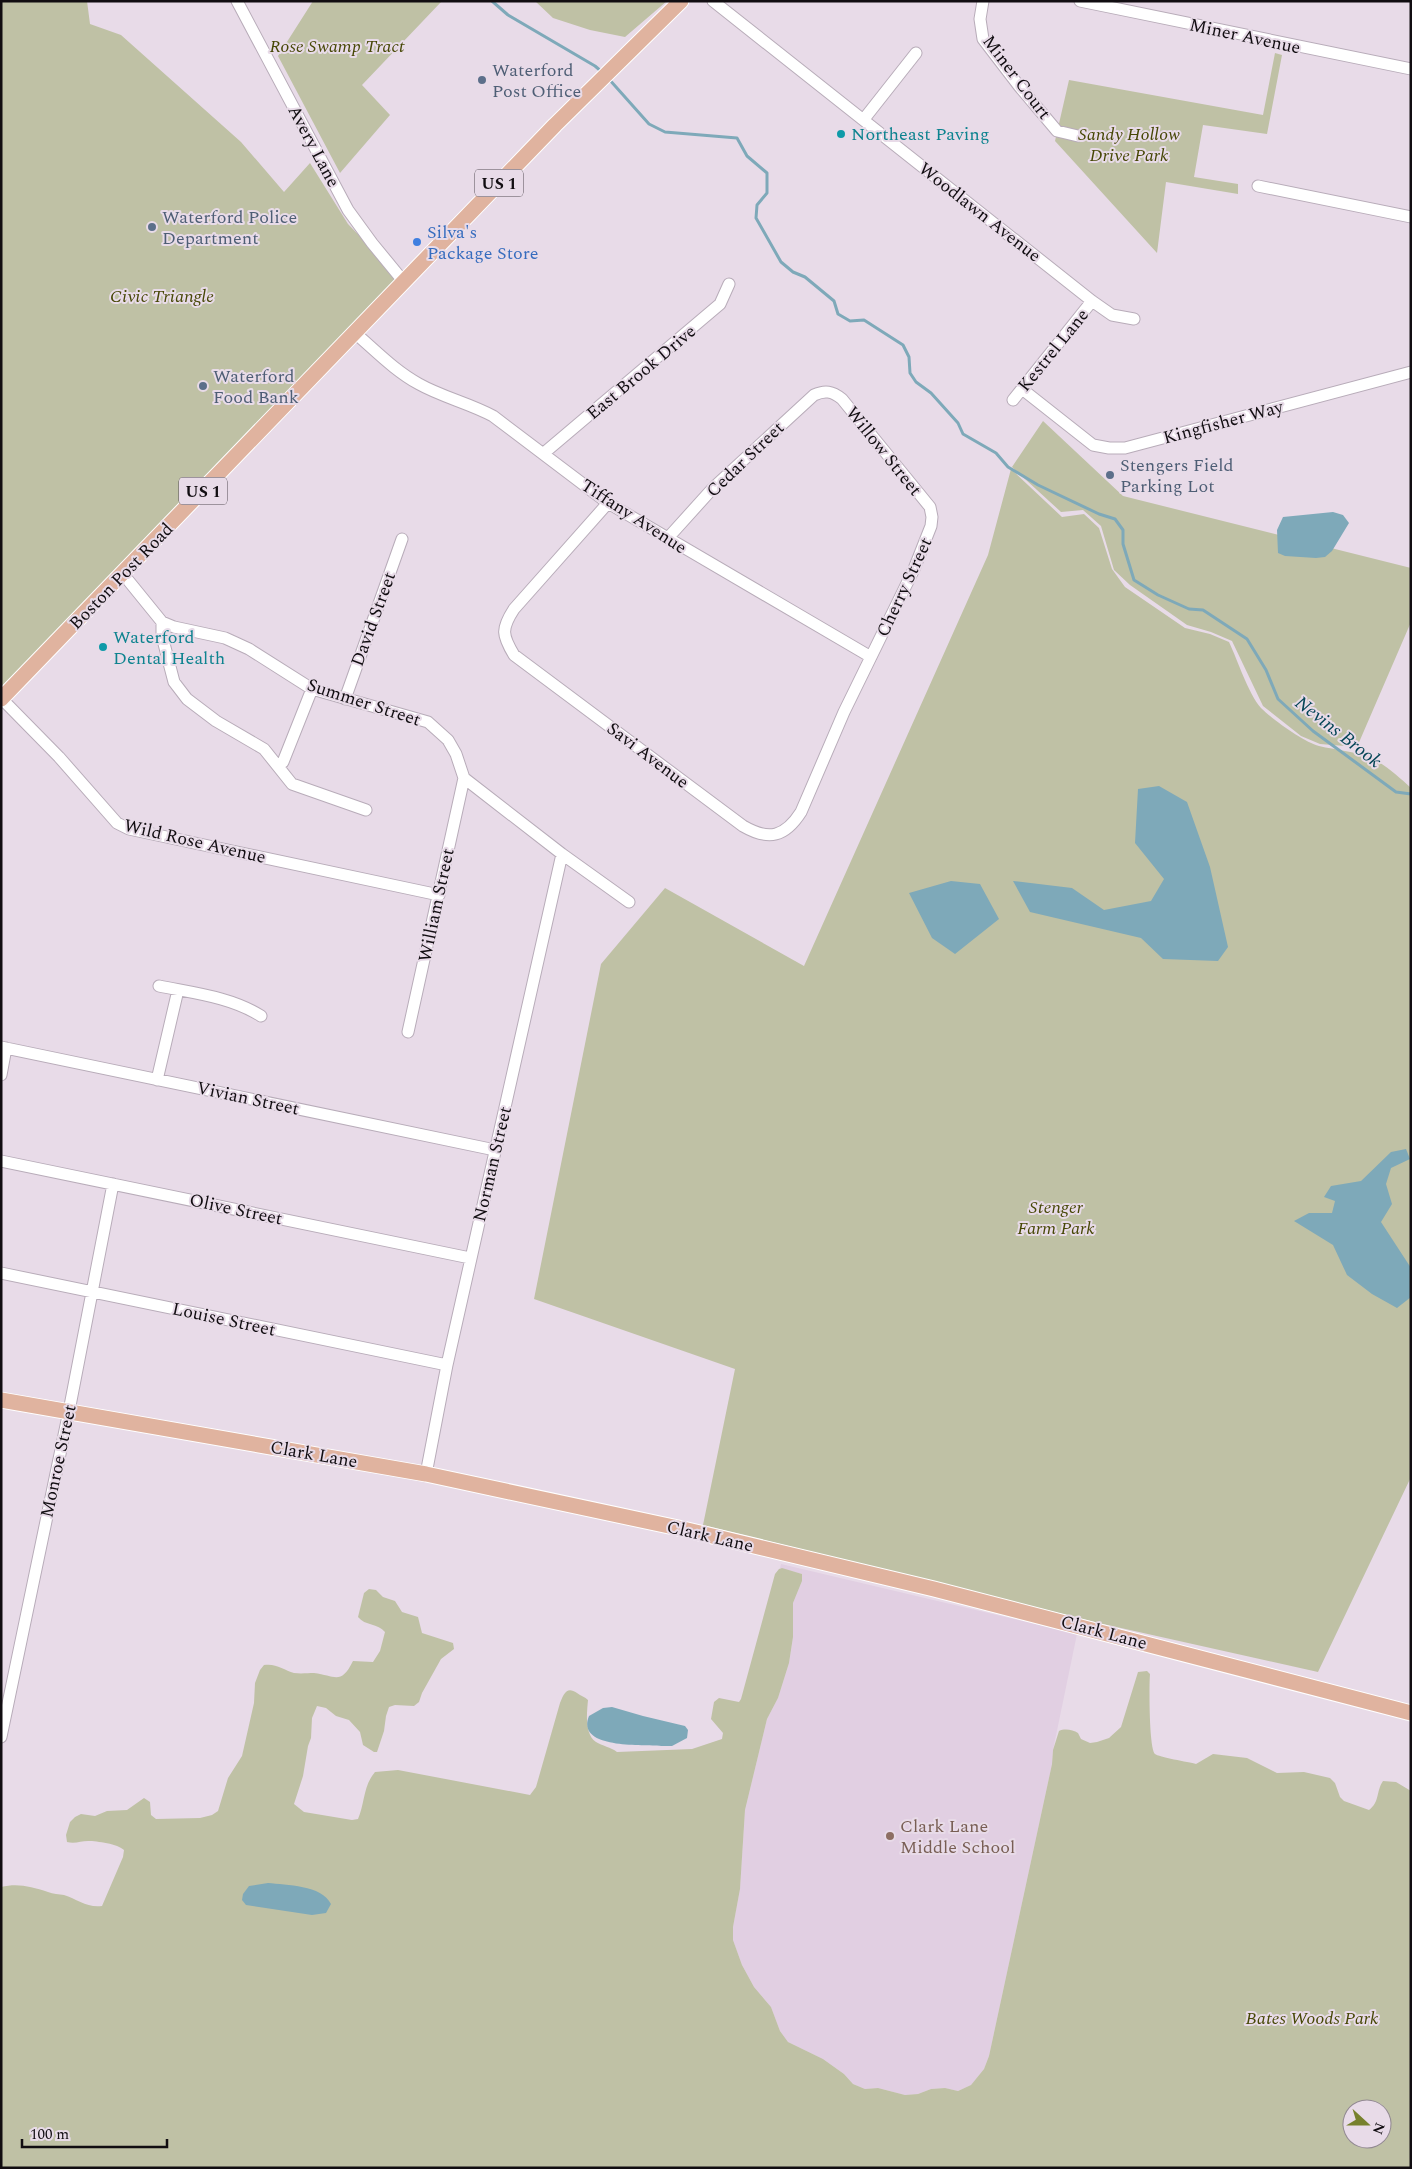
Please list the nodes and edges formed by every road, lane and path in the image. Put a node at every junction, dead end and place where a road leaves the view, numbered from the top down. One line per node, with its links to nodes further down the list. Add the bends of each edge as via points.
1 (237, 1): 12 (street, Avery Lane, via 348,210)
2 (681, 1): 12 (main road, Boston Post Road / US 1)
3 (714, 1): 8 (street, Woodlawn Avenue)
4 (983, 1): 9 (street, Miner Court, via 980,19 983,38 1058,131)
5 (1080, 1): 7 (street, Miner Avenue)
6 (916, 53): 8 (street)
7 (1411, 69)
8 (864, 119): 14 (street, Woodlawn Avenue)
9 (1078, 136)
10 (1258, 186): 11 (street)
11 (1411, 217)
12 (404, 282): 16 (main road, Boston Post Road / US 1)
13 (729, 284): 21 (street, East Brook Drive, via 720,304)
14 (1092, 301): 15 (street, Woodlawn Avenue, via 1112,315); 18 (street, Kestrel Lane)
15 (1134, 318)
16 (355, 333): 21 (street, Tiffany Avenue, via 420,385 493,416); 26 (main road, Boston Post Road / US 1)
17 (1411, 372): 18 (street, Kingfisher Way, via 1125,448 1093,445)
18 (1022, 389): 20 (street, Kestrel Lane)
19 (830, 392): 23 (street, Willow Street, via 842,399 930,507); 25 (street, Cedar Street, via 814,395 764,439)
20 (1013, 400)
21 (544, 454): 22 (street, Tiffany Avenue)
22 (608, 503): 25 (street, Tiffany Avenue); 28 (street, Savi Avenue, via 514,609 504,633 508,644 514,655 743,826 765,836 776,835 793,825)
23 (932, 517): 28 (street, Cherry Street, via 929,535)
24 (402, 539): 31 (street, David Street)
25 (667, 539): 28 (street, Tiffany Avenue)
26 (123, 574): 27 (street); 30 (main road, Boston Post Road / US 1)
27 (162, 622): 29 (street, Summer Street, via 226,638); 32 (street, via 171,673 180,693 216,721 257,743)
28 (871, 657)
29 (312, 689): 31 (street, Summer Street); 32 (street, via 283,762)
30 (2, 699): 36 (street, Wild Rose Avenue, via 117,823 129,829)
31 (344, 699): 33 (street, Summer Street, via 428,722 448,740)
32 (277, 765): 34 (street, via 292,784)
33 (464, 778): 35 (street); 36 (street, William Street)
34 (366, 810)
35 (562, 854): 37 (street); 45 (street, Norman Street)
36 (439, 895): 41 (street, William Street)
37 (629, 902)
38 (159, 986): 39 (street)
39 (178, 990): 40 (street, via 242,1006); 44 (street)
40 (261, 1016)
41 (408, 1032)
42 (4, 1047): 43 (street); 44 (street, Vivian Street)
43 (1, 1075)
44 (157, 1080): 45 (street, Vivian Street)
45 (495, 1150): 48 (street, Norman Street)
46 (1, 1161): 47 (street, Olive Street)
47 (114, 1184): 48 (street, Olive Street); 50 (street, Monroe Street)
48 (470, 1258): 51 (street, Norman Street)
49 (1, 1273): 50 (street, Louise Street)
50 (92, 1292): 51 (street, Louise Street); 53 (street, Monroe Street)
51 (447, 1365): 54 (street, Norman Street)
52 (1, 1400): 53 (main road, Clark Lane)
53 (69, 1411): 54 (main road, Clark Lane); 56 (street, Monroe Street)
54 (426, 1474): 55 (main road, Clark Lane, via 683,1529 934,1588)
55 (1411, 1712)
56 (1, 1738)

